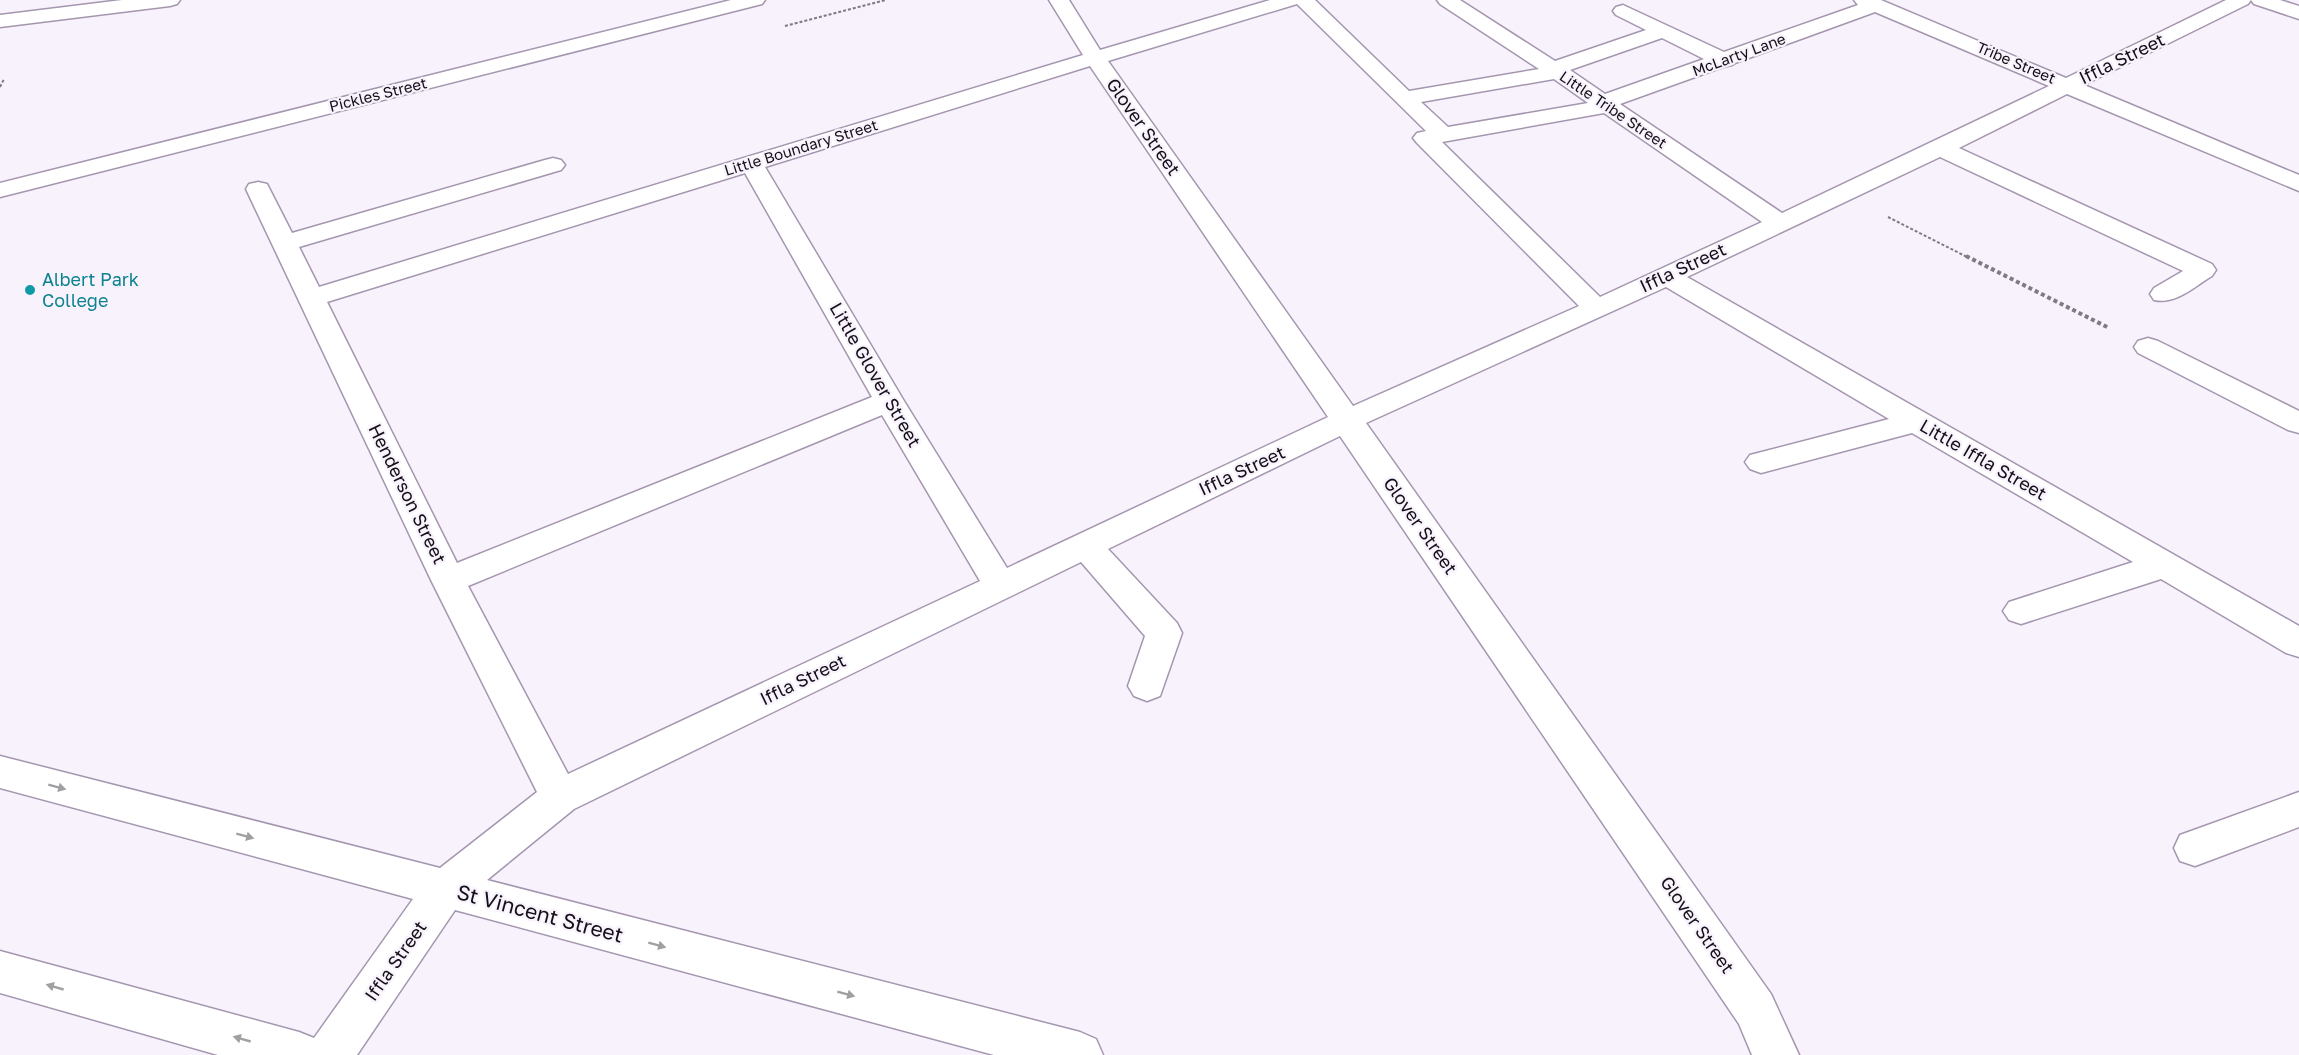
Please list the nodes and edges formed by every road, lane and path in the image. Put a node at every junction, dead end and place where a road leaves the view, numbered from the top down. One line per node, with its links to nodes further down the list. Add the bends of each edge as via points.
1 (170, 0): 12 (street)
2 (755, 0): 28 (street, Pickles Street)
3 (1059, 0): 14 (street, Glover Street)
4 (1291, 0): 14 (street, Little Boundary Street)
5 (1304, 0): 20 (street)
6 (1448, 0): 16 (street, Little Tribe Street)
7 (2241, 0): 18 (street, Iffla Street)
8 (2261, 0): 11 (street)
9 (1870, 3): 15 (street, McLarty Lane); 18 (street, Tribe Street)
10 (1623, 11): 13 (street)
11 (2299, 13)
12 (0, 21)
13 (1663, 31): 15 (street); 16 (street)
14 (1095, 58): 24 (street, Little Boundary Street); 38 (street, Glover Street)
15 (1725, 61): 21 (street, McLarty Lane)
16 (1555, 70): 20 (street); 21 (street, Little Tribe Street)
17 (4, 79): 19 (path)
18 (2069, 85): 23 (street, Iffla Street); 26 (street, Tribe Street)
19 (0, 87)
20 (1404, 98): 22 (street)
21 (1604, 104): 22 (street, McLarty Lane); 30 (street, Little Tribe Street)
22 (1442, 134): 35 (street, via 1425,138)
23 (1940, 148): 29 (street, Iffla Street); 33 (street, via 2203,270)
24 (751, 163): 34 (street, Little Boundary Street); 37 (street, Little Glover Street)
25 (553, 165): 31 (street)
26 (2299, 183)
27 (258, 189): 31 (street, Henderson Street)
28 (0, 190)
29 (1841, 194): 30 (street, Iffla Street); 36 (path)
30 (1778, 222): 32 (street, Iffla Street)
31 (285, 243): 34 (street, Henderson Street)
32 (1667, 277): 35 (street, Iffla Street); 39 (street, Little Iffla Street)
33 (2164, 294)
34 (311, 298): 44 (street, Henderson Street)
35 (1596, 308): 38 (street, Iffla Street)
36 (2148, 347): 40 (street)
37 (889, 401): 44 (street); 45 (street, Little Glover Street)
38 (1347, 420): 42 (street, Iffla Street); 59 (street, Glover Street, via 1755,1009)
39 (1915, 422): 41 (street); 43 (street, Little Iffla Street)
40 (2299, 423)
41 (1761, 462)
42 (1085, 545): 45 (street, Iffla Street); 48 (street, via 1164,633)
43 (2164, 565): 46 (street); 47 (street, Little Iffla Street)
44 (448, 579): 50 (street, Henderson Street)
45 (1000, 586): 50 (street, Iffla Street)
46 (2021, 611)
47 (2299, 643)
48 (1146, 686)
49 (0, 772): 53 (street, St Vincent Street, one-way to 53)
50 (560, 797): 53 (street, Iffla Street)
51 (2299, 809): 52 (street)
52 (2195, 848)
53 (445, 889): 55 (street, St Vincent Street, one-way to 55); 57 (street, Iffla Street)
54 (0, 972): 56 (street, one-way to 54)
55 (992, 1044): 58 (street, St Vincent Street)
56 (299, 1055)
57 (330, 1055)
58 (1080, 1055)
59 (1776, 1055)

